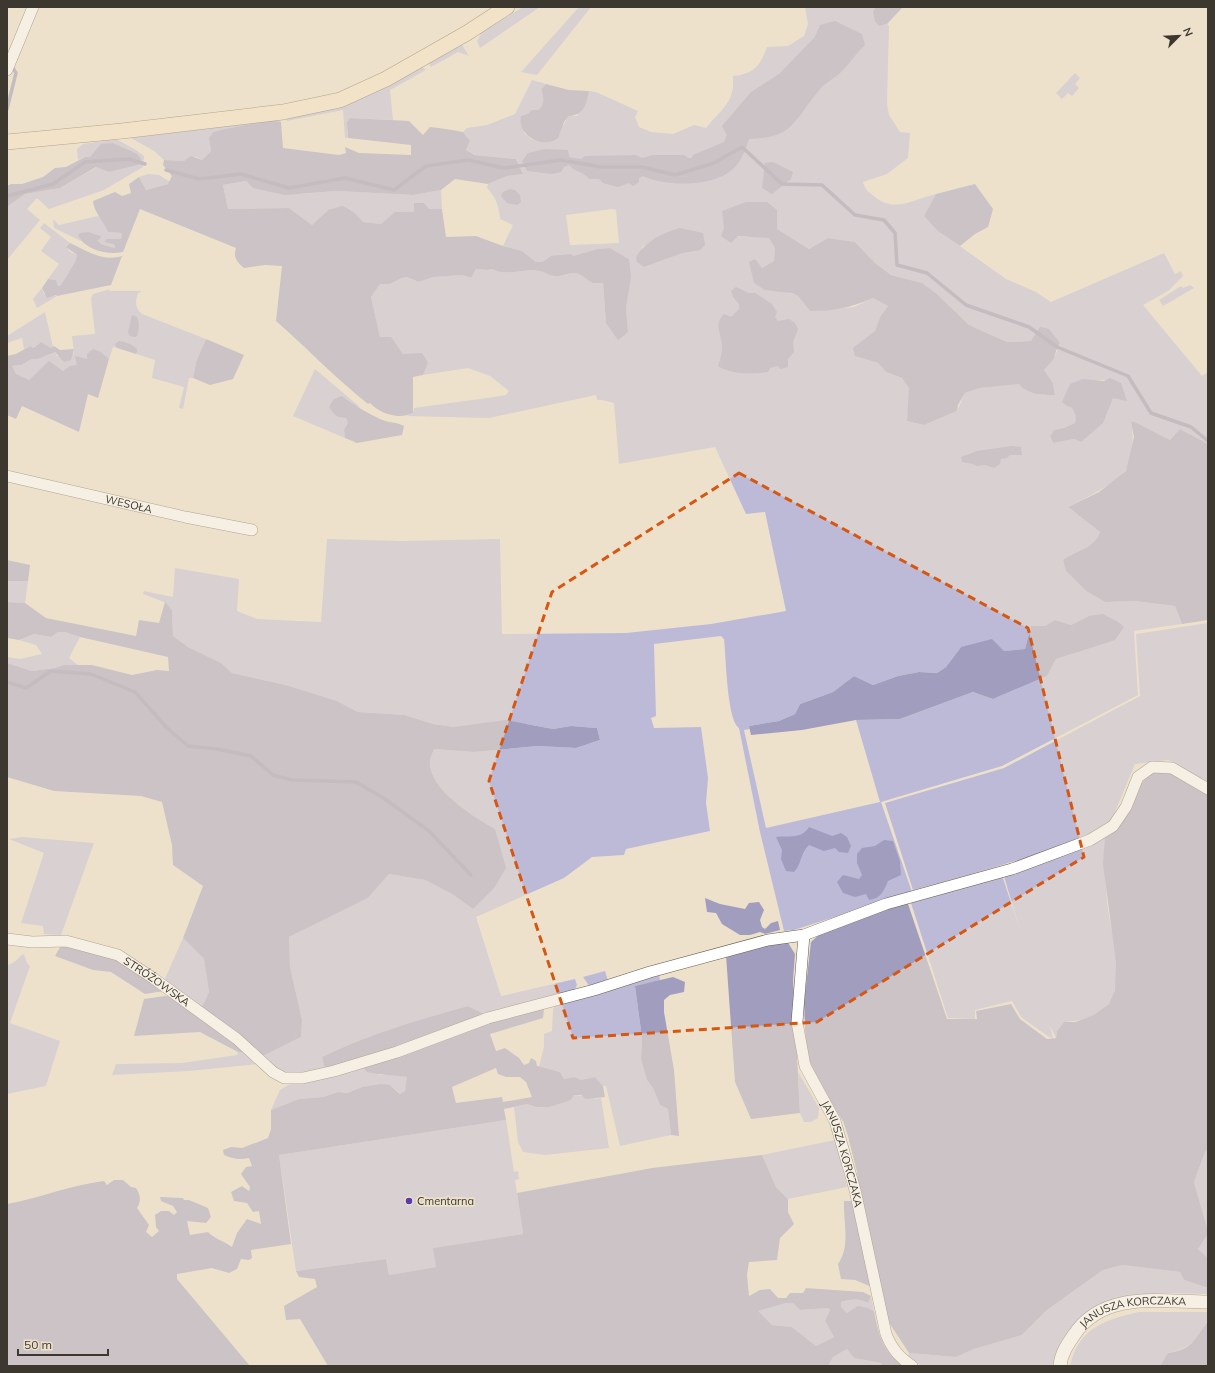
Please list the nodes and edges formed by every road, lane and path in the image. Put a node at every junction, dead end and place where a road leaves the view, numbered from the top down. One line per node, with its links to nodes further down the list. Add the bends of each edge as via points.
1 (33, 7): 3 (street)
2 (507, 7): 4 (main road, via 386,79 340,100 259,115)
3 (8, 69)
4 (8, 142)
5 (7, 476): 6 (street, WESOŁA)
6 (252, 530)
7 (1208, 789): 8 (street, via 1172,768 1152,767 1138,777 1126,807 1113,826 1090,840 1012,869 886,904)
8 (804, 935): 9 (street, STRÓŻOWSKA, via 768,940 488,1018 397,1052 304,1078 284,1078 273,1072 237,1039 118,955 66,941); 11 (street, JANUSZA KORCZAKA, via 797,1022 805,1066 835,1121 855,1190 886,1334 892,1348)
9 (7, 940)
10 (1208, 1302): 12 (street, JANUSZA KORCZAKA, via 1129,1301 1114,1306 1087,1320 1076,1331 1066,1347)
11 (912, 1366)
12 (1060, 1366)

